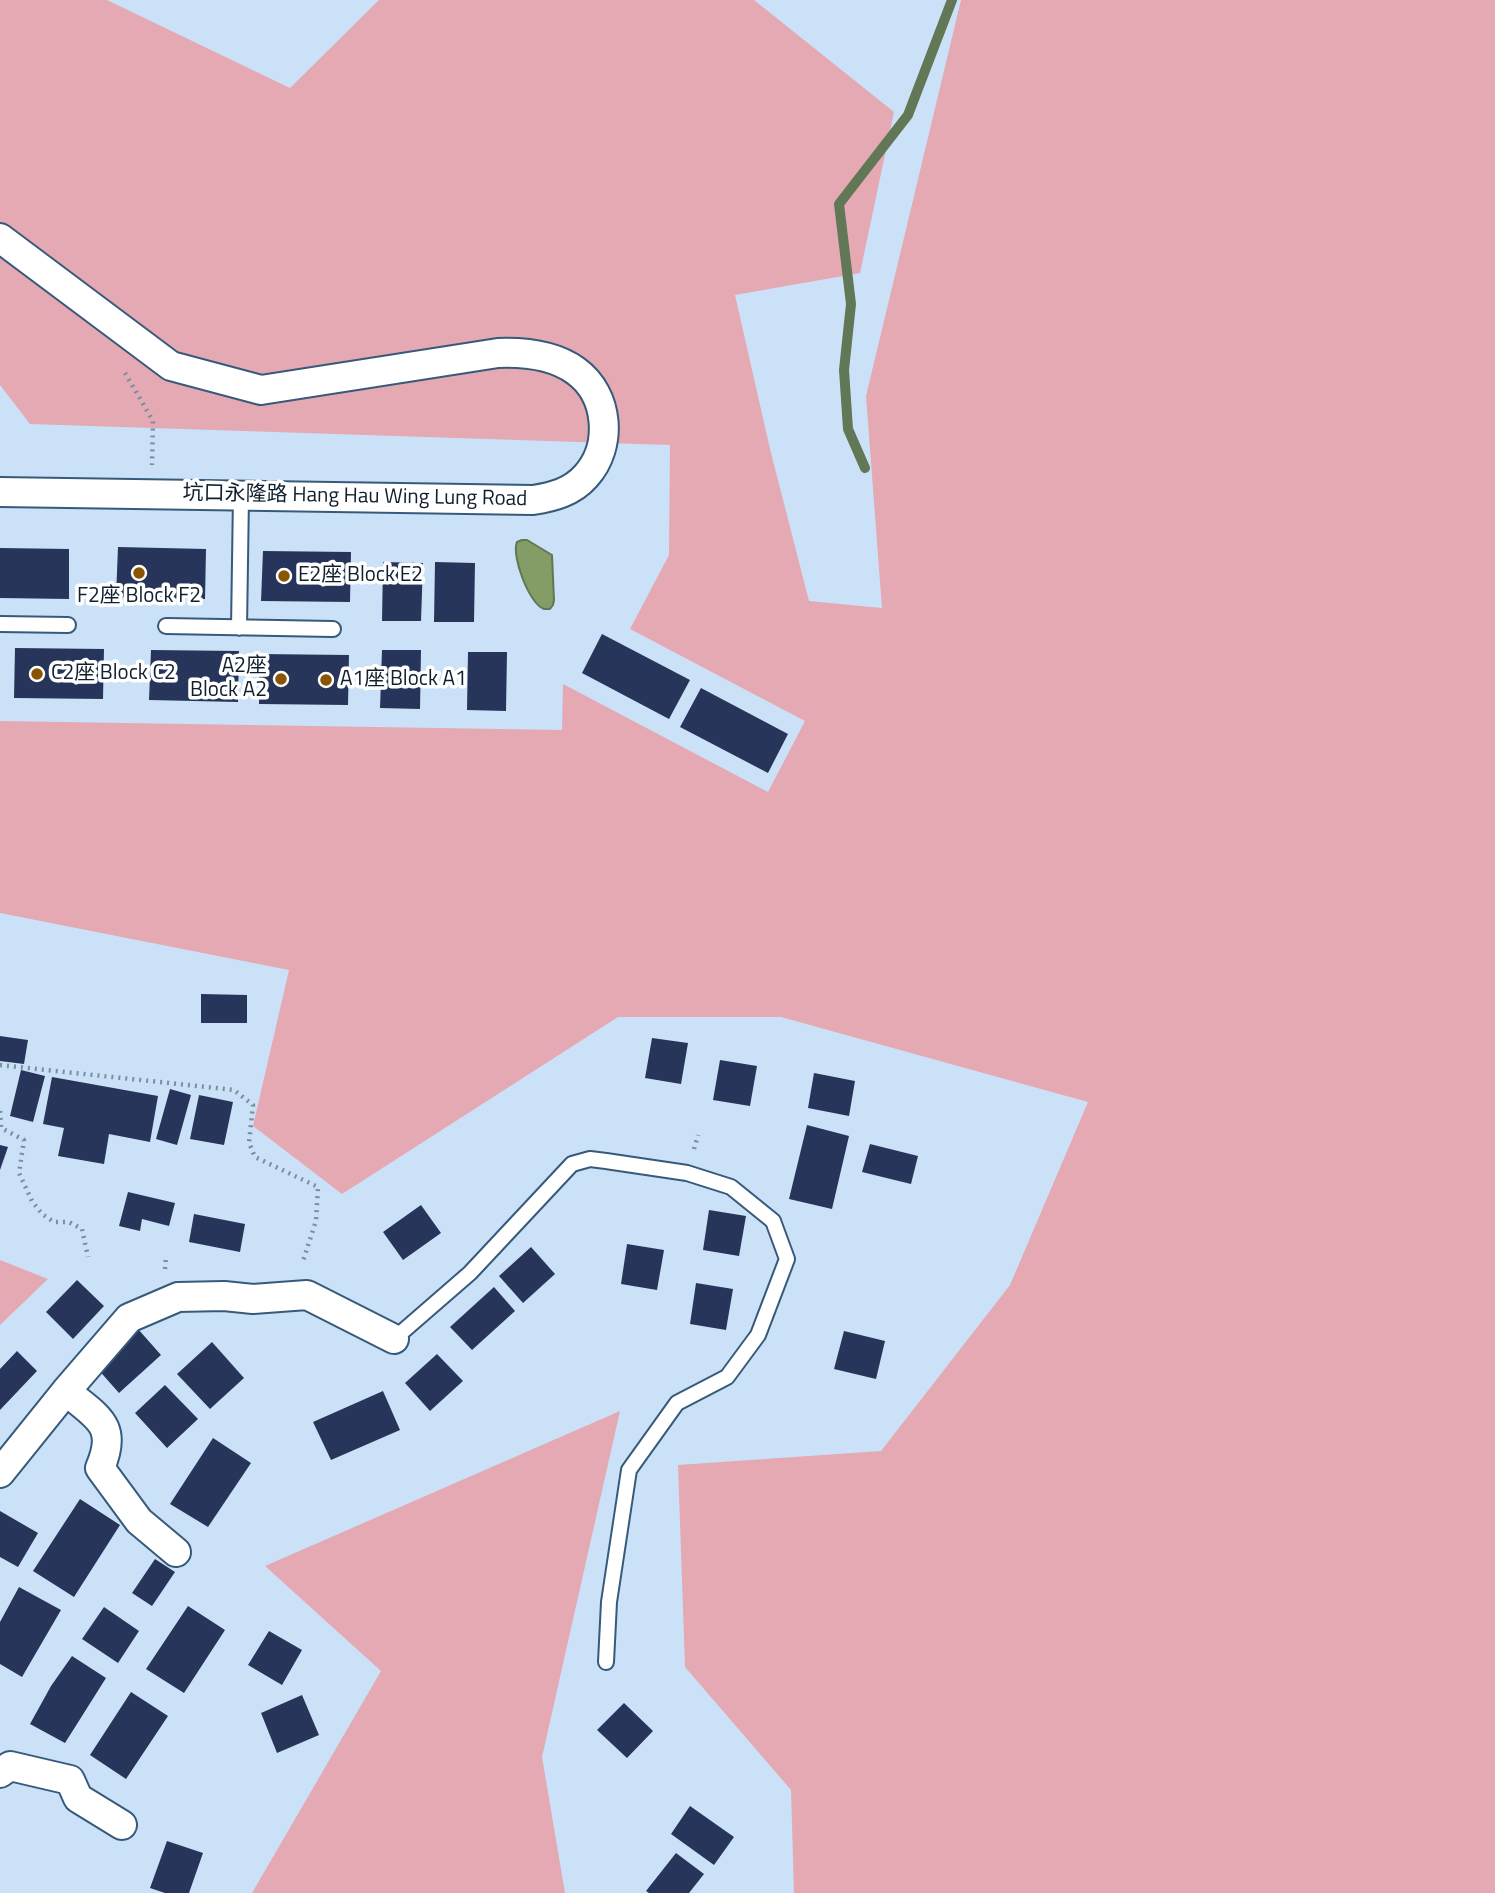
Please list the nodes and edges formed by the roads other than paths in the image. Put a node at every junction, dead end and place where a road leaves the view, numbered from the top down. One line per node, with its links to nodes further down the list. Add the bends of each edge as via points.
1 (0, 238): 3 (street, 坑口永隆路 Hang Hau Wing Lung Road, via 171,366 261,390 519,352 576,371 600,402 604,442 597,460 586,477 553,497)
2 (0, 492): 3 (street, 坑口永隆路 Hang Hau Wing Lung Road)
3 (242, 496): 7 (lane)
4 (0, 624): 5 (lane)
5 (68, 625)
6 (166, 626): 7 (lane)
7 (239, 628): 8 (lane)
8 (333, 629)
9 (394, 1339): 10 (street, via 307,1295 178,1297 129,1318); 13 (lane, via 470,1273 572,1164 590,1159 687,1173 730,1187 773,1221 787,1259 758,1335 727,1377 677,1403 629,1471 609,1602)
10 (66, 1391): 11 (street); 12 (street, via 104,1423 106,1453 100,1468 139,1521)
11 (0, 1473)
12 (176, 1552)
13 (606, 1662)
14 (0, 1773): 15 (street, via 10,1766 70,1780 78,1798)
15 (122, 1825)

